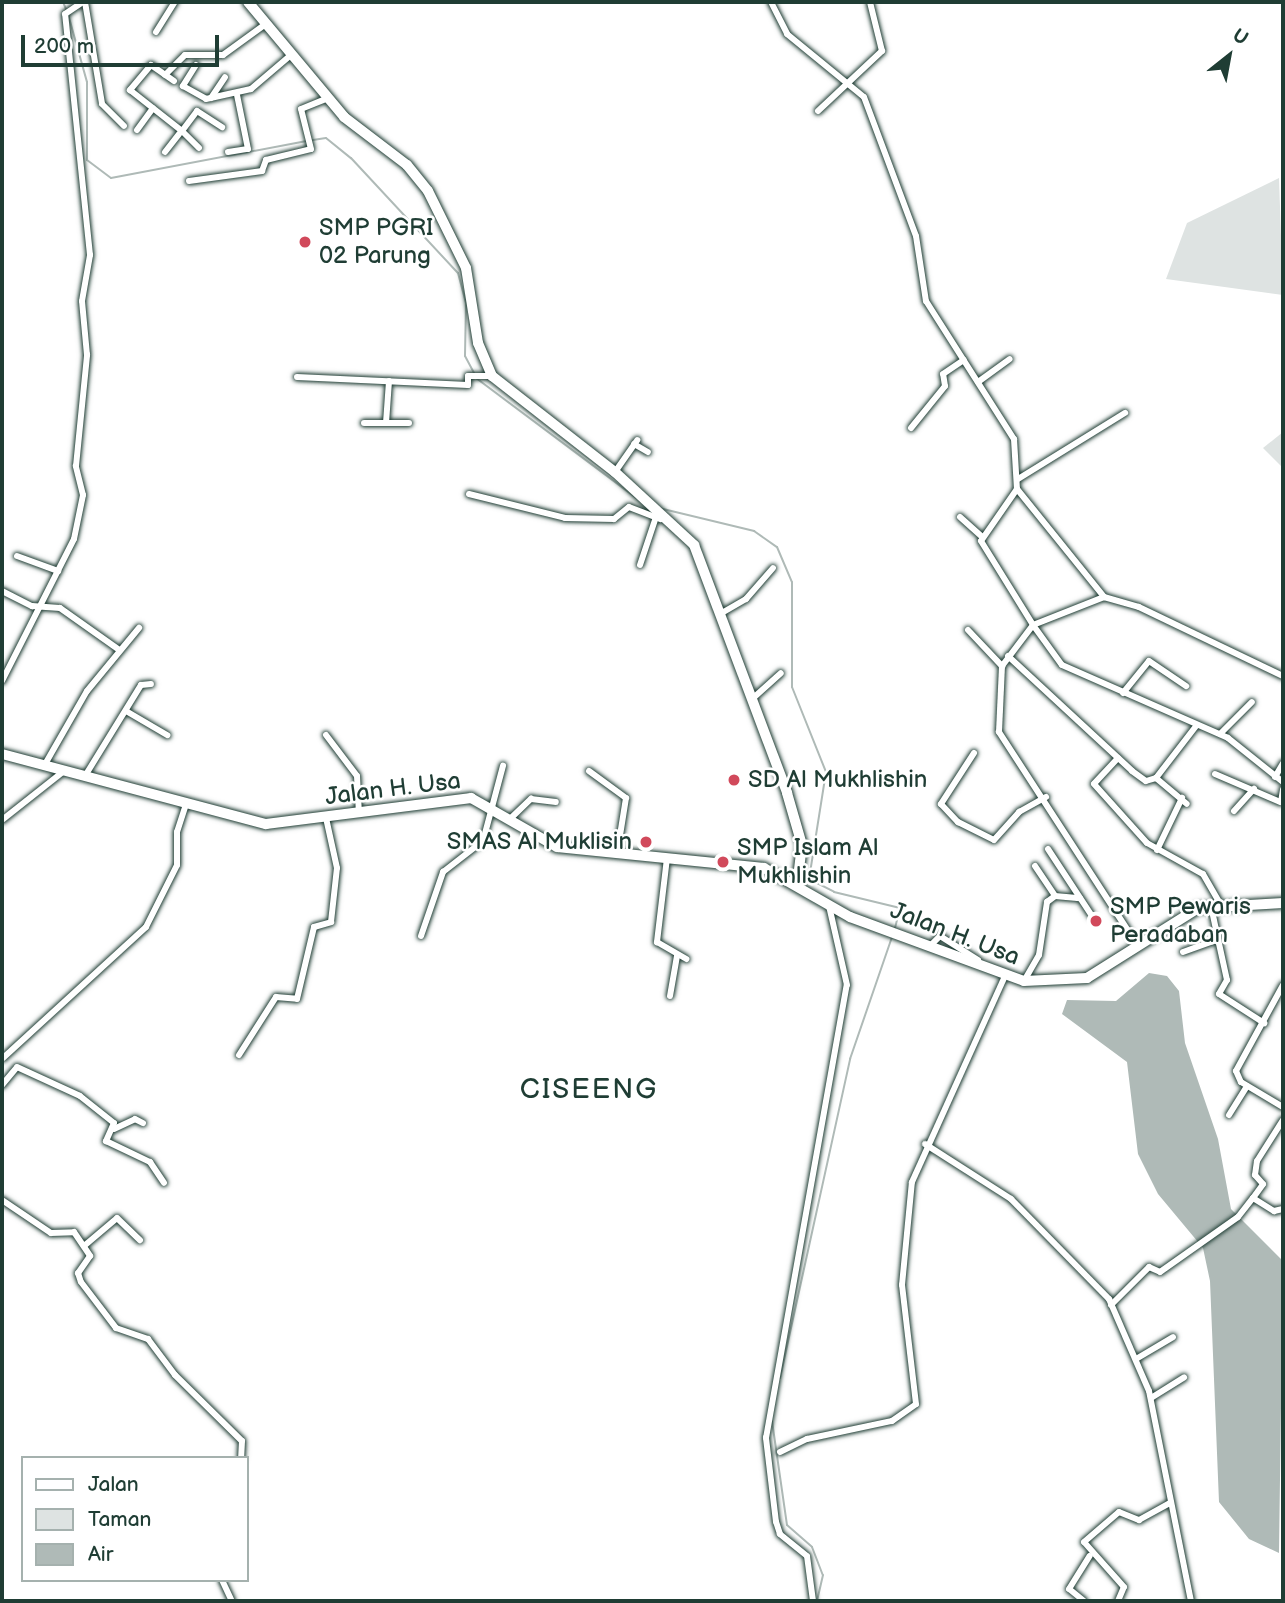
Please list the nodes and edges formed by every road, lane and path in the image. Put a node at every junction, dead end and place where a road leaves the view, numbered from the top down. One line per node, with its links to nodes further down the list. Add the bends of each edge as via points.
1 (84, 2): 19 (street, via 102,104); 49 (street, via 67,11 90,256 82,301 87,355 76,466 83,495 76,535)
2 (175, 2): 7 (street)
3 (248, 2): 6 (street)
4 (771, 2): 13 (street, via 787,34)
5 (870, 2): 13 (street, via 882,51)
6 (268, 22): 8 (street); 10 (street, via 223,55 185,55)
7 (156, 32)
8 (292, 54): 14 (street); 15 (street)
9 (196, 65): 16 (street, via 183,86)
10 (165, 75): 12 (street); 17 (street, via 151,65 130,90)
11 (225, 77): 16 (street)
12 (174, 81)
13 (847, 82): 18 (street); 28 (street, via 866,101 914,230 926,301)
14 (237, 95): 16 (street); 25 (street, via 248,149)
15 (328, 98): 26 (street, via 301,109 313,145 266,160 262,171); 29 (street, via 407,165 440,212 473,290 478,343)
16 (211, 99)
17 (153, 108): 21 (street); 22 (street)
18 (818, 111)
19 (124, 126)
20 (222, 127): 22 (street, via 197,111)
21 (137, 130)
22 (181, 133): 23 (street); 24 (street)
23 (199, 148)
24 (165, 152)
25 (228, 152)
26 (189, 181)
27 (1010, 359): 32 (street)
28 (964, 360): 32 (street); 37 (street, via 942,375 945,386)
29 (492, 376): 31 (street, via 471,376 468,385); 39 (street)
30 (297, 377): 31 (street)
31 (389, 381): 35 (street)
32 (978, 382): 40 (street, via 1014,439)
33 (1125, 414): 40 (street)
34 (364, 423): 35 (street)
35 (386, 423): 36 (street)
36 (409, 424)
37 (911, 428)
38 (648, 452): 39 (street, via 635,442)
39 (615, 472): 43 (street)
40 (1018, 479): 41 (street)
41 (1017, 489): 45 (street); 51 (street)
42 (469, 494): 43 (street, via 565,518 614,519 629,507)
43 (657, 516): 47 (street); 53 (street, via 694,545)
44 (960, 517): 45 (street)
45 (982, 537): 54 (street)
46 (17, 556): 49 (street)
47 (639, 565)
48 (773, 568): 53 (street, via 746,599)
49 (58, 570): 52 (street)
50 (2, 592): 52 (street)
51 (1104, 597): 54 (street); 61 (street, via 1139,607)
52 (41, 607): 57 (street, via 60,608); 62 (street)
53 (717, 616): 66 (street)
54 (1032, 625): 58 (street); 65 (street, via 1062,665)
55 (139, 628): 57 (street)
56 (968, 630): 59 (street)
57 (118, 649): 77 (street)
58 (1008, 656): 59 (street); 75 (street)
59 (1002, 666): 88 (street, via 999,732)
60 (781, 673): 66 (street)
61 (1283, 676)
62 (2, 681)
63 (151, 684): 68 (street, via 141,685)
64 (1186, 686): 65 (street, via 1149,661)
65 (1123, 693): 69 (street)
66 (751, 699): 103 (street, via 802,845)
67 (1252, 702): 70 (street)
68 (126, 711): 71 (street); 82 (street)
69 (1196, 726): 70 (street); 84 (street)
70 (1220, 734): 83 (street)
71 (167, 735)
72 (326, 735): 94 (street, via 357,776)
73 (974, 753): 88 (street, via 941,804 958,822 994,840 1019,812)
74 (2, 754): 77 (street, Jalan H. Usa)
75 (1118, 758): 84 (street, via 1146,781); 99 (street, via 1094,784)
76 (1283, 763): 83 (street)
77 (44, 766): 79 (street, Jalan H. Usa)
78 (503, 766): 92 (street)
79 (64, 771): 82 (street, Jalan H. Usa); 97 (street)
80 (589, 771): 100 (street, via 626,798)
81 (1215, 774): 86 (street)
82 (85, 776): 91 (street, Jalan H. Usa)
83 (1275, 777): 85 (street)
84 (1156, 779): 99 (street, via 1184,801)
85 (1283, 782)
86 (1254, 789): 90 (street); 93 (street)
87 (1283, 789): 90 (street)
88 (1046, 797): 112 (street)
89 (556, 802): 96 (street, via 531,799)
90 (1282, 802)
91 (186, 804): 95 (street, Jalan H. Usa, via 266,824); 124 (street, via 174,874 146,927)
92 (489, 805): 94 (street, Jalan H. Usa, via 446,798); 96 (street, Jalan H. Usa); 110 (street, via 483,841 443,872)
93 (1234, 811)
94 (359, 813): 95 (street, Jalan H. Usa)
95 (326, 818): 123 (street, via 337,868 331,922 314,927 297,999 276,997)
96 (510, 818): 100 (street, Jalan H. Usa, via 557,847)
97 (2, 820)
98 (1048, 849): 105 (street)
99 (1157, 850): 107 (street, via 1203,874)
100 (617, 854): 101 (street, Jalan H. Usa)
101 (667, 858): 103 (street, Jalan H. Usa, via 764,868); 115 (street, via 657,942)
102 (1035, 866): 104 (street)
103 (796, 886): 108 (street, Jalan H. Usa)
104 (1055, 896): 105 (street); 119 (street, via 1046,904 1041,949)
105 (1080, 898): 109 (street)
106 (1283, 903): 107 (street, Jalan H. Usa)
107 (1215, 904): 111 (street); 112 (street, Jalan H. Usa)
108 (829, 906): 113 (street, Jalan H. Usa); 151 (street, via 846,985 766,1438 776,1522 780,1534 807,1556)
109 (1093, 916)
110 (421, 936)
111 (1218, 939): 114 (street); 122 (street, via 1227,980 1219,994)
112 (1136, 943): 119 (street, Jalan H. Usa, via 1087,978)
113 (929, 947): 117 (street, Jalan H. Usa); 117 (street, via 944,937)
114 (1182, 952)
115 (677, 957): 116 (street); 121 (street)
116 (687, 959)
117 (991, 975): 118 (street, Jalan H. Usa)
118 (1004, 978): 119 (street, Jalan H. Usa); 133 (street)
119 (1024, 981)
120 (1283, 985): 122 (street)
121 (670, 996)
122 (1264, 1023): 127 (street, via 1237,1066)
123 (239, 1055)
124 (3, 1056): 125 (street)
125 (12, 1069): 126 (street); 132 (street, via 80,1096)
126 (2, 1086)
127 (1247, 1086): 128 (street); 129 (street)
128 (1283, 1107)
129 (1229, 1115)
130 (1283, 1120): 135 (street, via 1257,1161 1255,1175 1263,1184)
131 (144, 1123): 132 (street, via 135,1119)
132 (114, 1129): 134 (street, via 106,1141 150,1162)
133 (925, 1144): 140 (street, via 1011,1199); 145 (street, via 912,1182 902,1285 916,1404 892,1421 807,1439)
134 (164, 1183)
135 (1253, 1198): 137 (street, via 1274,1211); 140 (street, via 1238,1217 1160,1272 1149,1267)
136 (2, 1200): 139 (street, via 51,1233 69,1229)
137 (1283, 1209)
138 (140, 1240): 139 (street, via 117,1218)
139 (84, 1247): 146 (street, via 90,1256 78,1273 81,1282 116,1328 148,1339 175,1375 242,1441)
140 (1111, 1304): 142 (street)
141 (1173, 1336): 142 (street)
142 (1136, 1359): 144 (street)
143 (1184, 1377): 144 (street)
144 (1151, 1398): 147 (street)
145 (779, 1452)
146 (242, 1456)
147 (1170, 1503): 148 (street, via 1139,1520 1119,1512 1084,1542); 154 (street)
148 (1090, 1556): 152 (street, via 1069,1589); 153 (street, via 1124,1587)
149 (223, 1582): 150 (street)
150 (232, 1601)
151 (813, 1601)
152 (1084, 1601)
153 (1118, 1601)
154 (1191, 1601)

